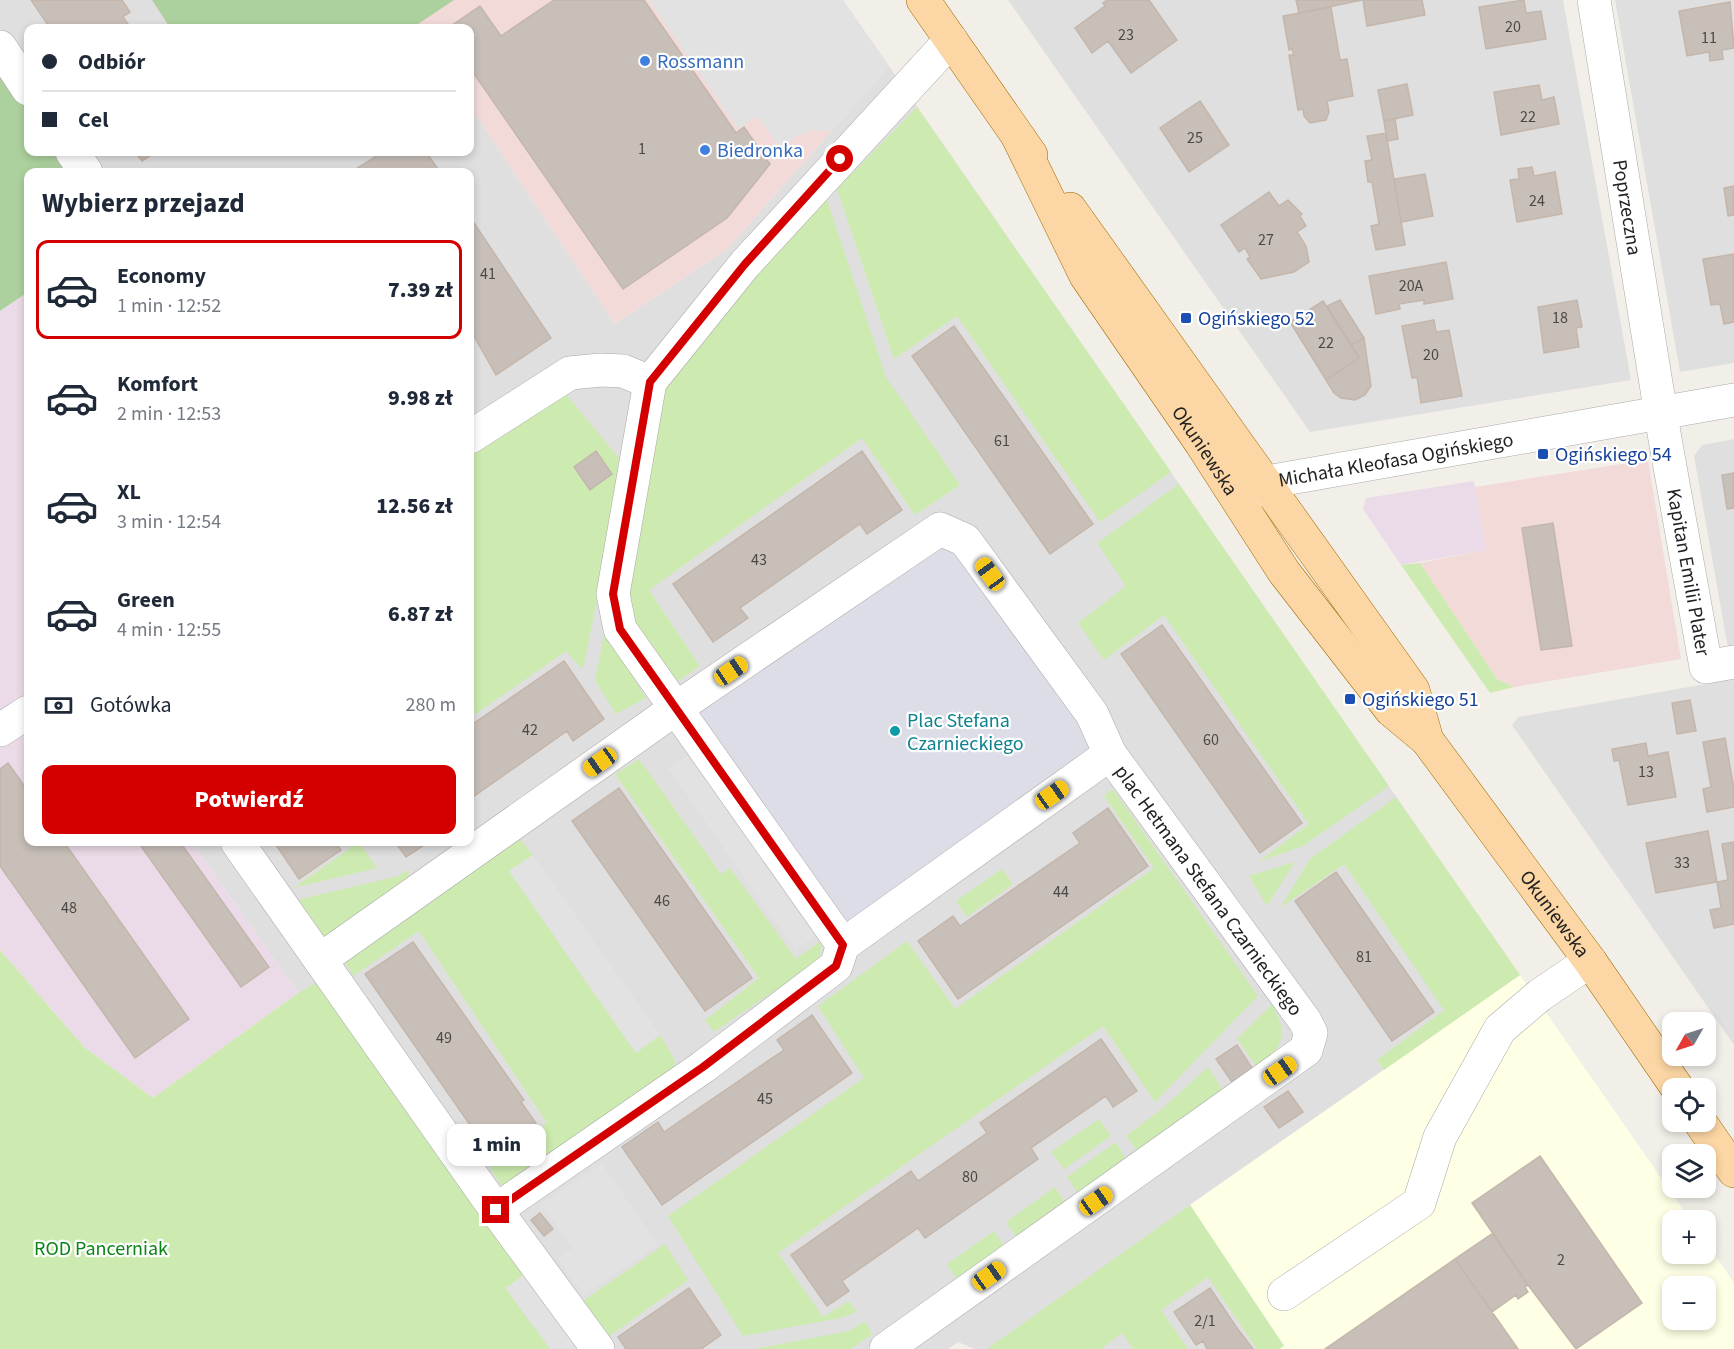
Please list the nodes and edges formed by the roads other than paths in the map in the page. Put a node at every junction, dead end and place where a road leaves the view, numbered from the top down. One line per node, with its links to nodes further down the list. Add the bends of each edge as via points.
1 (923, 0): 3 (main road, Okuniewska)
2 (1594, 0): 9 (street, Poprzeczna)
3 (951, 40): 6 (main road, Okuniewska); 7 (street, via 745,264)
4 (0, 47): 5 (street)
5 (24, 83)
6 (1018, 137): 11 (main road, Okuniewska); 12 (main road, Okuniewska, via 1086,276)
7 (650, 382): 10 (street, via 623,371 570,373); 14 (street, via 613,594 620,629)
8 (1734, 400): 9 (street, Michała Kleofasa Ogińskiego)
9 (1661, 414): 11 (street, Michała Kleofasa Ogińskiego); 13 (street, Kapitan Emilii Plater, via 1706,667)
10 (474, 434)
11 (1267, 482): 12 (street, Michała Kleofasa Ogińskiego); 17 (main road, Okuniewska, via 1413,690)
12 (1239, 502): 17 (main road, Okuniewska, via 1284,573 1391,710)
13 (1734, 662)
14 (675, 709): 18 (street, plac Hetmana Stefana Czarnieckiego, via 940,530 965,540 1092,714); 20 (street); 21 (street, plac Hetmana Stefana Czarnieckiego)
15 (24, 715): 16 (street)
16 (0, 730)
17 (1427, 740): 22 (main road, Okuniewska)
18 (1110, 754): 20 (street, plac Hetmana Stefana Czarnieckiego); 29 (street, plac Hetmana Stefana Czarnieckiego, via 1305,1021 1311,1033 1306,1050)
19 (240, 846): 21 (street)
20 (843, 945): 26 (street, plac Hetmana Stefana Czarnieckiego, via 836,966 764,1021)
21 (320, 960): 26 (street)
22 (1590, 961): 23 (main road, Okuniewska); 27 (street, via 1540,995 1500,1029 1440,1137 1419,1203)
23 (1670, 1078)
24 (1707, 1132): 25 (main road)
25 (1734, 1171)
26 (496, 1210): 28 (street)
27 (1284, 1294)
28 (598, 1349)
29 (886, 1349)

